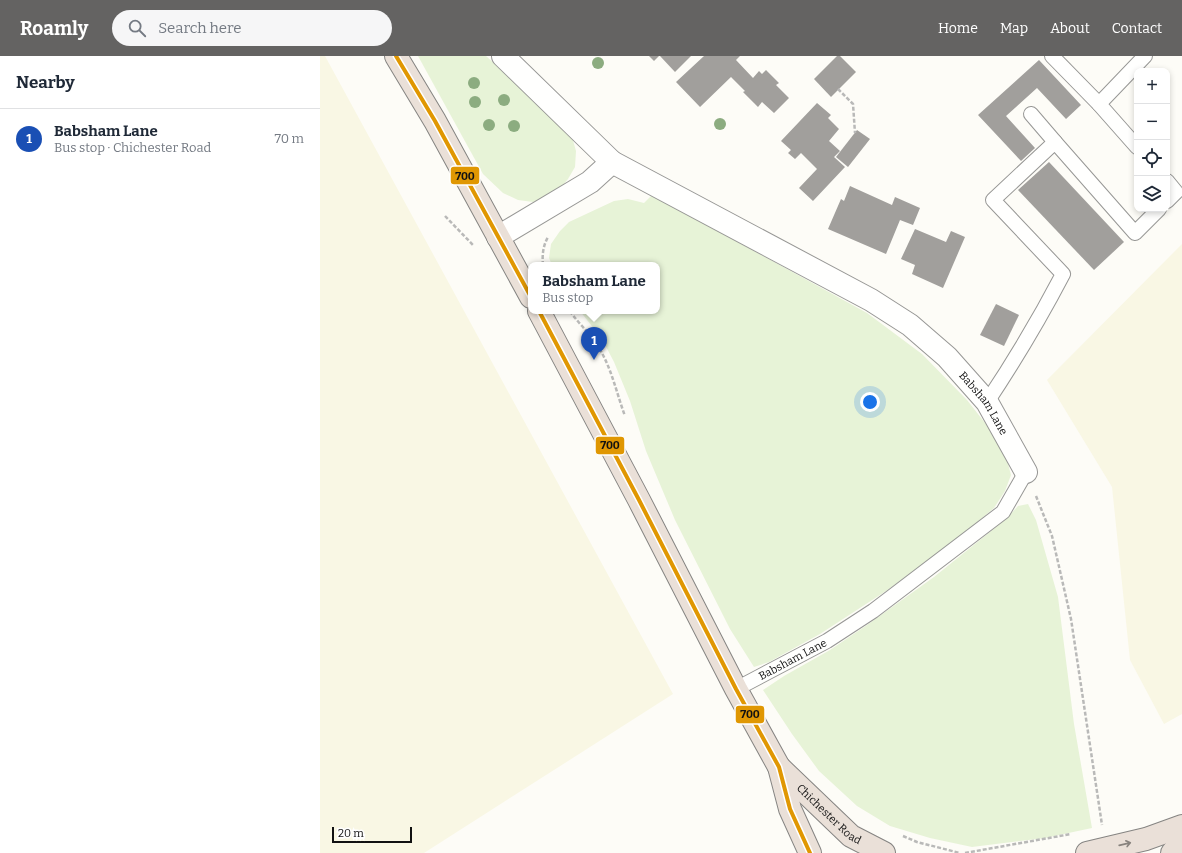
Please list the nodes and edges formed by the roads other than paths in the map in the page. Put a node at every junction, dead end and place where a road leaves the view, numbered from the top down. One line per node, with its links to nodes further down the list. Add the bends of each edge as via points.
1 (396, 56): 13 (highway, via 435,121)
2 (503, 56): 9 (street, Babsham Lane)
3 (1052, 56): 5 (lane)
4 (1145, 56): 5 (lane)
5 (1100, 104): 8 (lane)
6 (1031, 114): 7 (lane)
7 (1055, 142): 12 (lane, via 1135,232); 16 (lane, via 993,200 1063,274 1047,306)
8 (1134, 144)
9 (612, 162): 13 (street, via 590,182); 16 (street, Babsham Lane, via 871,300 910,325 942,353)
10 (1170, 185): 11 (lane, via 1176,192)
11 (1170, 198)
12 (1156, 212)
13 (498, 237): 14 (highway)
14 (528, 292)
15 (541, 314): 18 (highway, Chichester Road)
16 (987, 402): 17 (street, Babsham Lane)
17 (1026, 472): 18 (lane, Babsham Lane, via 1003,512 874,612 827,641)
18 (736, 689): 19 (highway, Chichester Road)
19 (779, 767): 23 (highway, Chichester Road, via 790,809); 24 (highway, Chichester Road, via 851,836)
20 (1182, 826): 22 (highway, one-way to 20, via 1146,839)
21 (1182, 841): 25 (highway)
22 (1097, 851)
23 (810, 853)
24 (884, 853)
25 (1172, 853)

